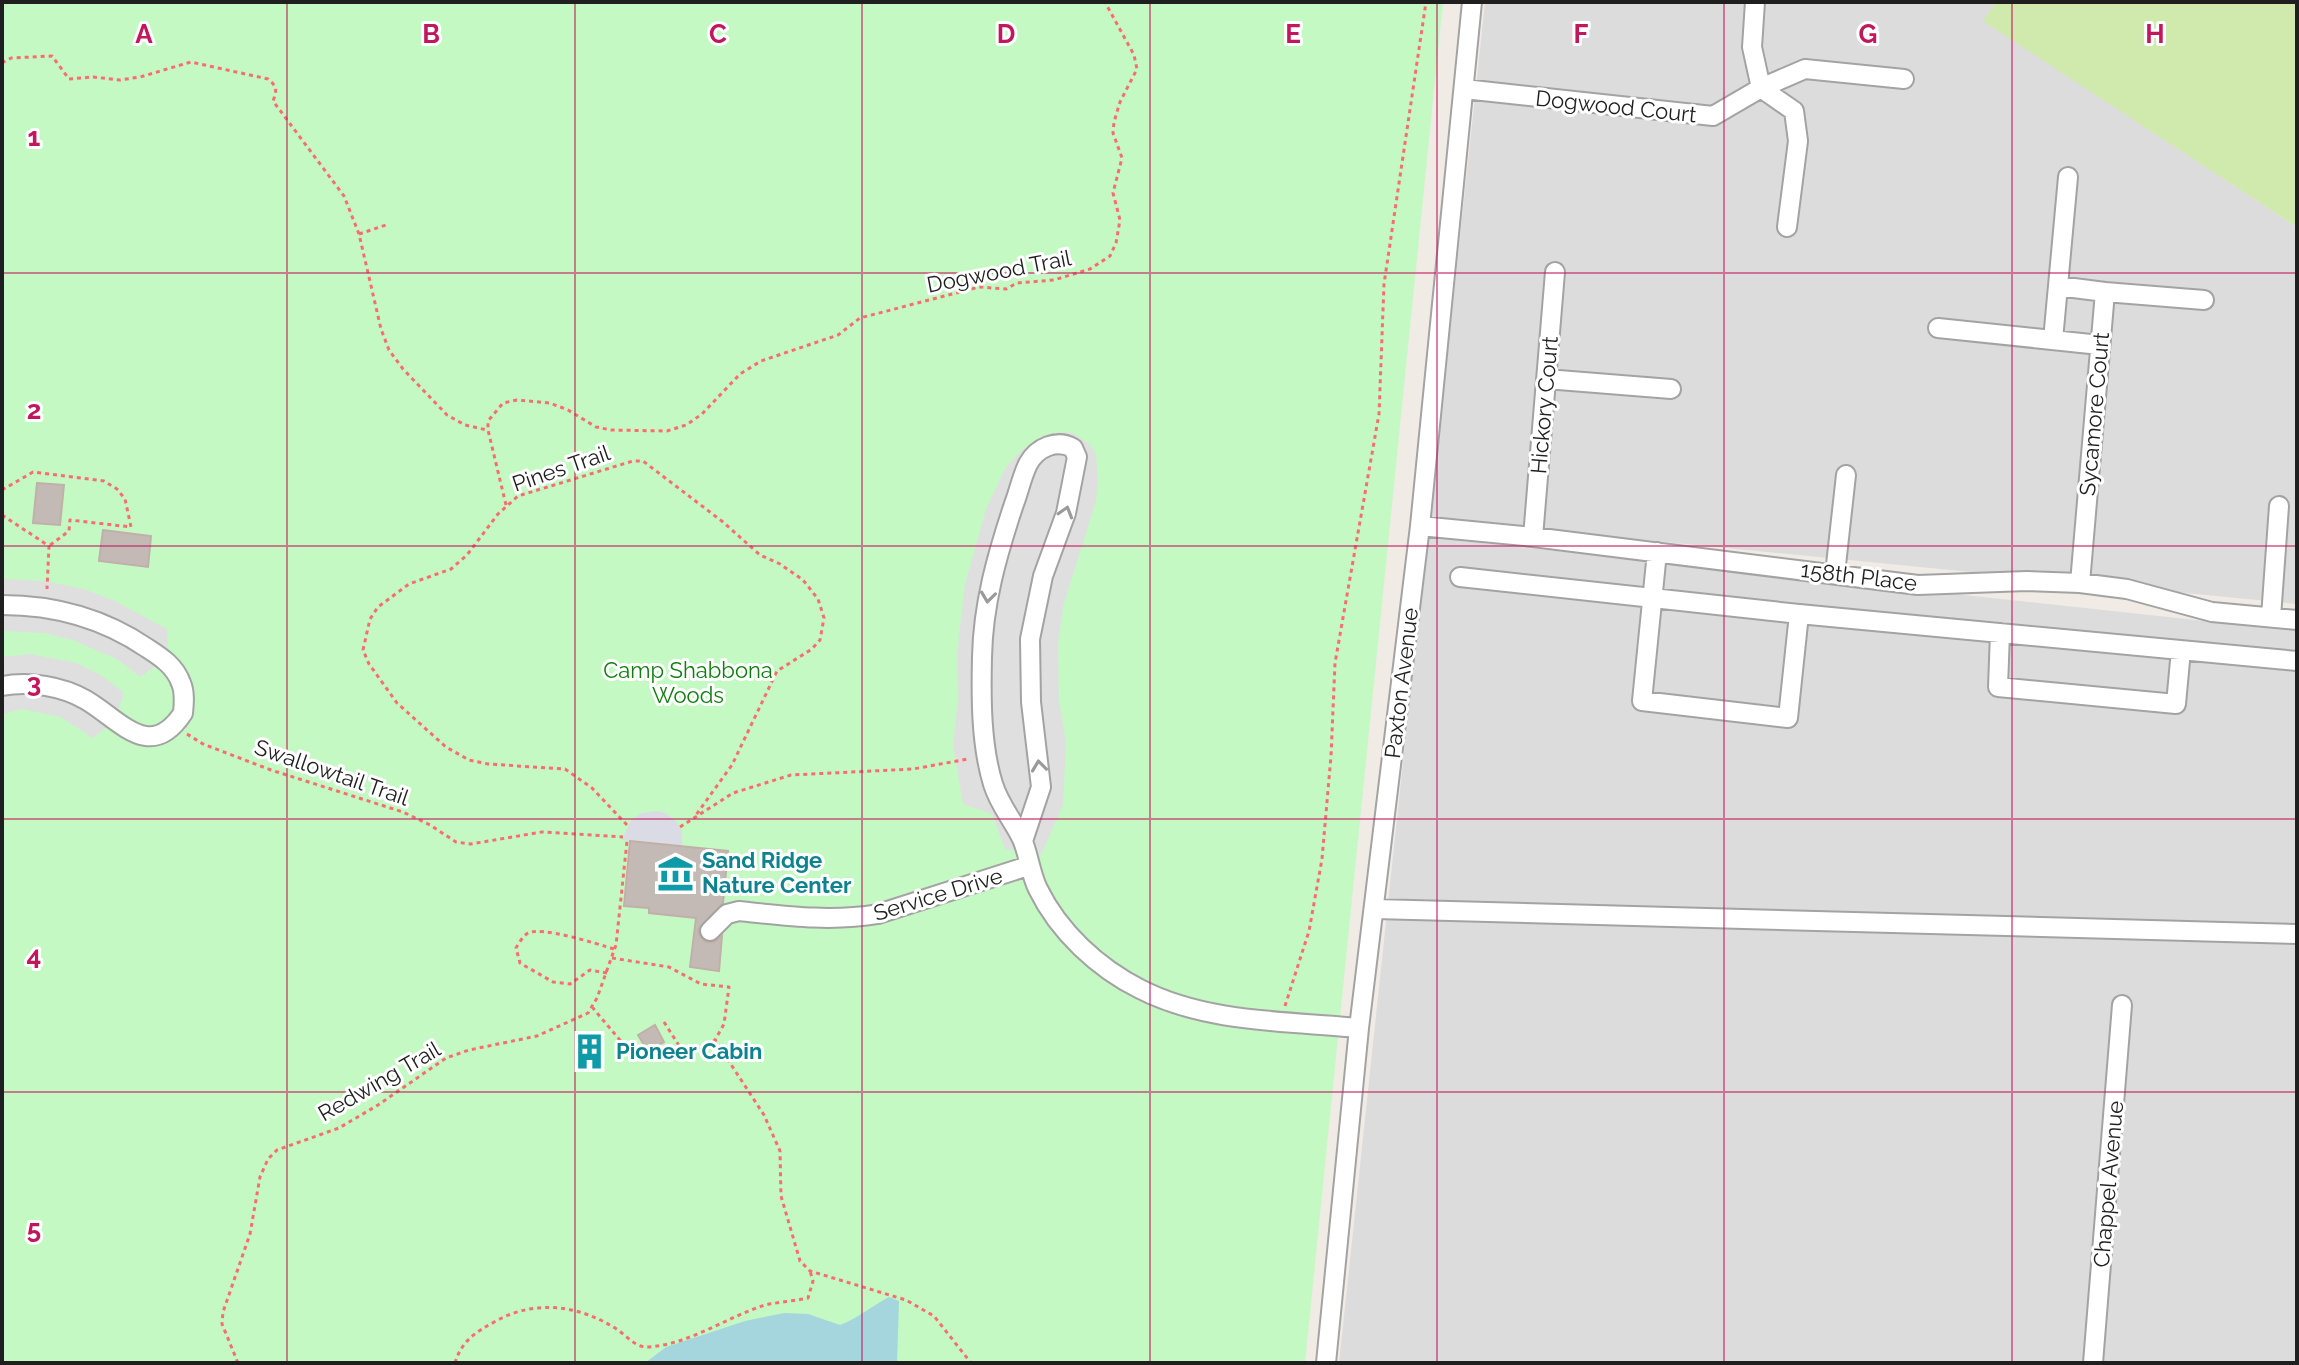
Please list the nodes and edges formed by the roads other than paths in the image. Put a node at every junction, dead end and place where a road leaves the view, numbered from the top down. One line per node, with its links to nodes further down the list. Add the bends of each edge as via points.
1 (1472, 2): 5 (street, Paxton Avenue)
2 (1755, 2): 4 (street, via 1752,47)
3 (1904, 79): 4 (street, Dogwood Court, via 1805,69)
4 (1761, 88): 5 (street, Dogwood Court, via 1713,116); 7 (street, via 1794,111 1798,141)
5 (1464, 89): 19 (street, Paxton Avenue)
6 (2068, 177): 9 (street)
7 (1787, 227)
8 (1555, 272): 15 (street, Hickory Court)
9 (2058, 286): 10 (street); 13 (street)
10 (2105, 292): 11 (street); 14 (street, Sycamore Court)
11 (2204, 300)
12 (1938, 328): 13 (street)
13 (2053, 340): 14 (street)
14 (2100, 345): 24 (street, Sycamore Court)
15 (1546, 379): 16 (street); 20 (street, Hickory Court)
16 (1671, 389)
17 (1846, 475): 22 (street)
18 (2279, 506): 28 (street)
19 (1420, 526): 20 (street, 158th Place); 36 (street, Paxton Avenue)
20 (1533, 537): 21 (street, 158th Place)
21 (1657, 552): 22 (street, 158th Place); 25 (street)
22 (1835, 574): 24 (street, 158th Place, via 1918,585)
23 (1460, 577): 25 (street)
24 (2080, 583): 28 (street, 158th Place, via 2127,589 2212,612)
25 (1652, 598): 27 (street); 27 (street, via 1642,701 1788,718)
26 (2, 605): 33 (street, via 85,616 116,629 170,664 182,685 183,713 167,732 142,735 66,691)
27 (1799, 614): 30 (street)
28 (2271, 617): 29 (street, 158th Place)
29 (2297, 620)
30 (2000, 633): 31 (street); 31 (street, via 1998,687 2072,695 2176,704)
31 (2181, 650): 32 (street)
32 (2297, 661)
33 (2, 686)
34 (1023, 841): 34 (street, one-way to 34, via 1041,787 1030,639 1075,471 1077,457 1067,444 1054,443 1029,462 989,584 982,656 987,755 993,784); 35 (street)
35 (1028, 866): 37 (street, Service Drive, via 878,914 822,919 739,911 727,914); 40 (street, via 1046,903 1078,945 1137,988 1197,1010)
36 (1375, 909): 38 (street); 40 (street, Paxton Avenue)
37 (710, 931)
38 (2297, 934)
39 (2122, 1005): 42 (street, Chappel Avenue)
40 (1359, 1028): 41 (street, Paxton Avenue)
41 (1326, 1363)
42 (2093, 1363)

